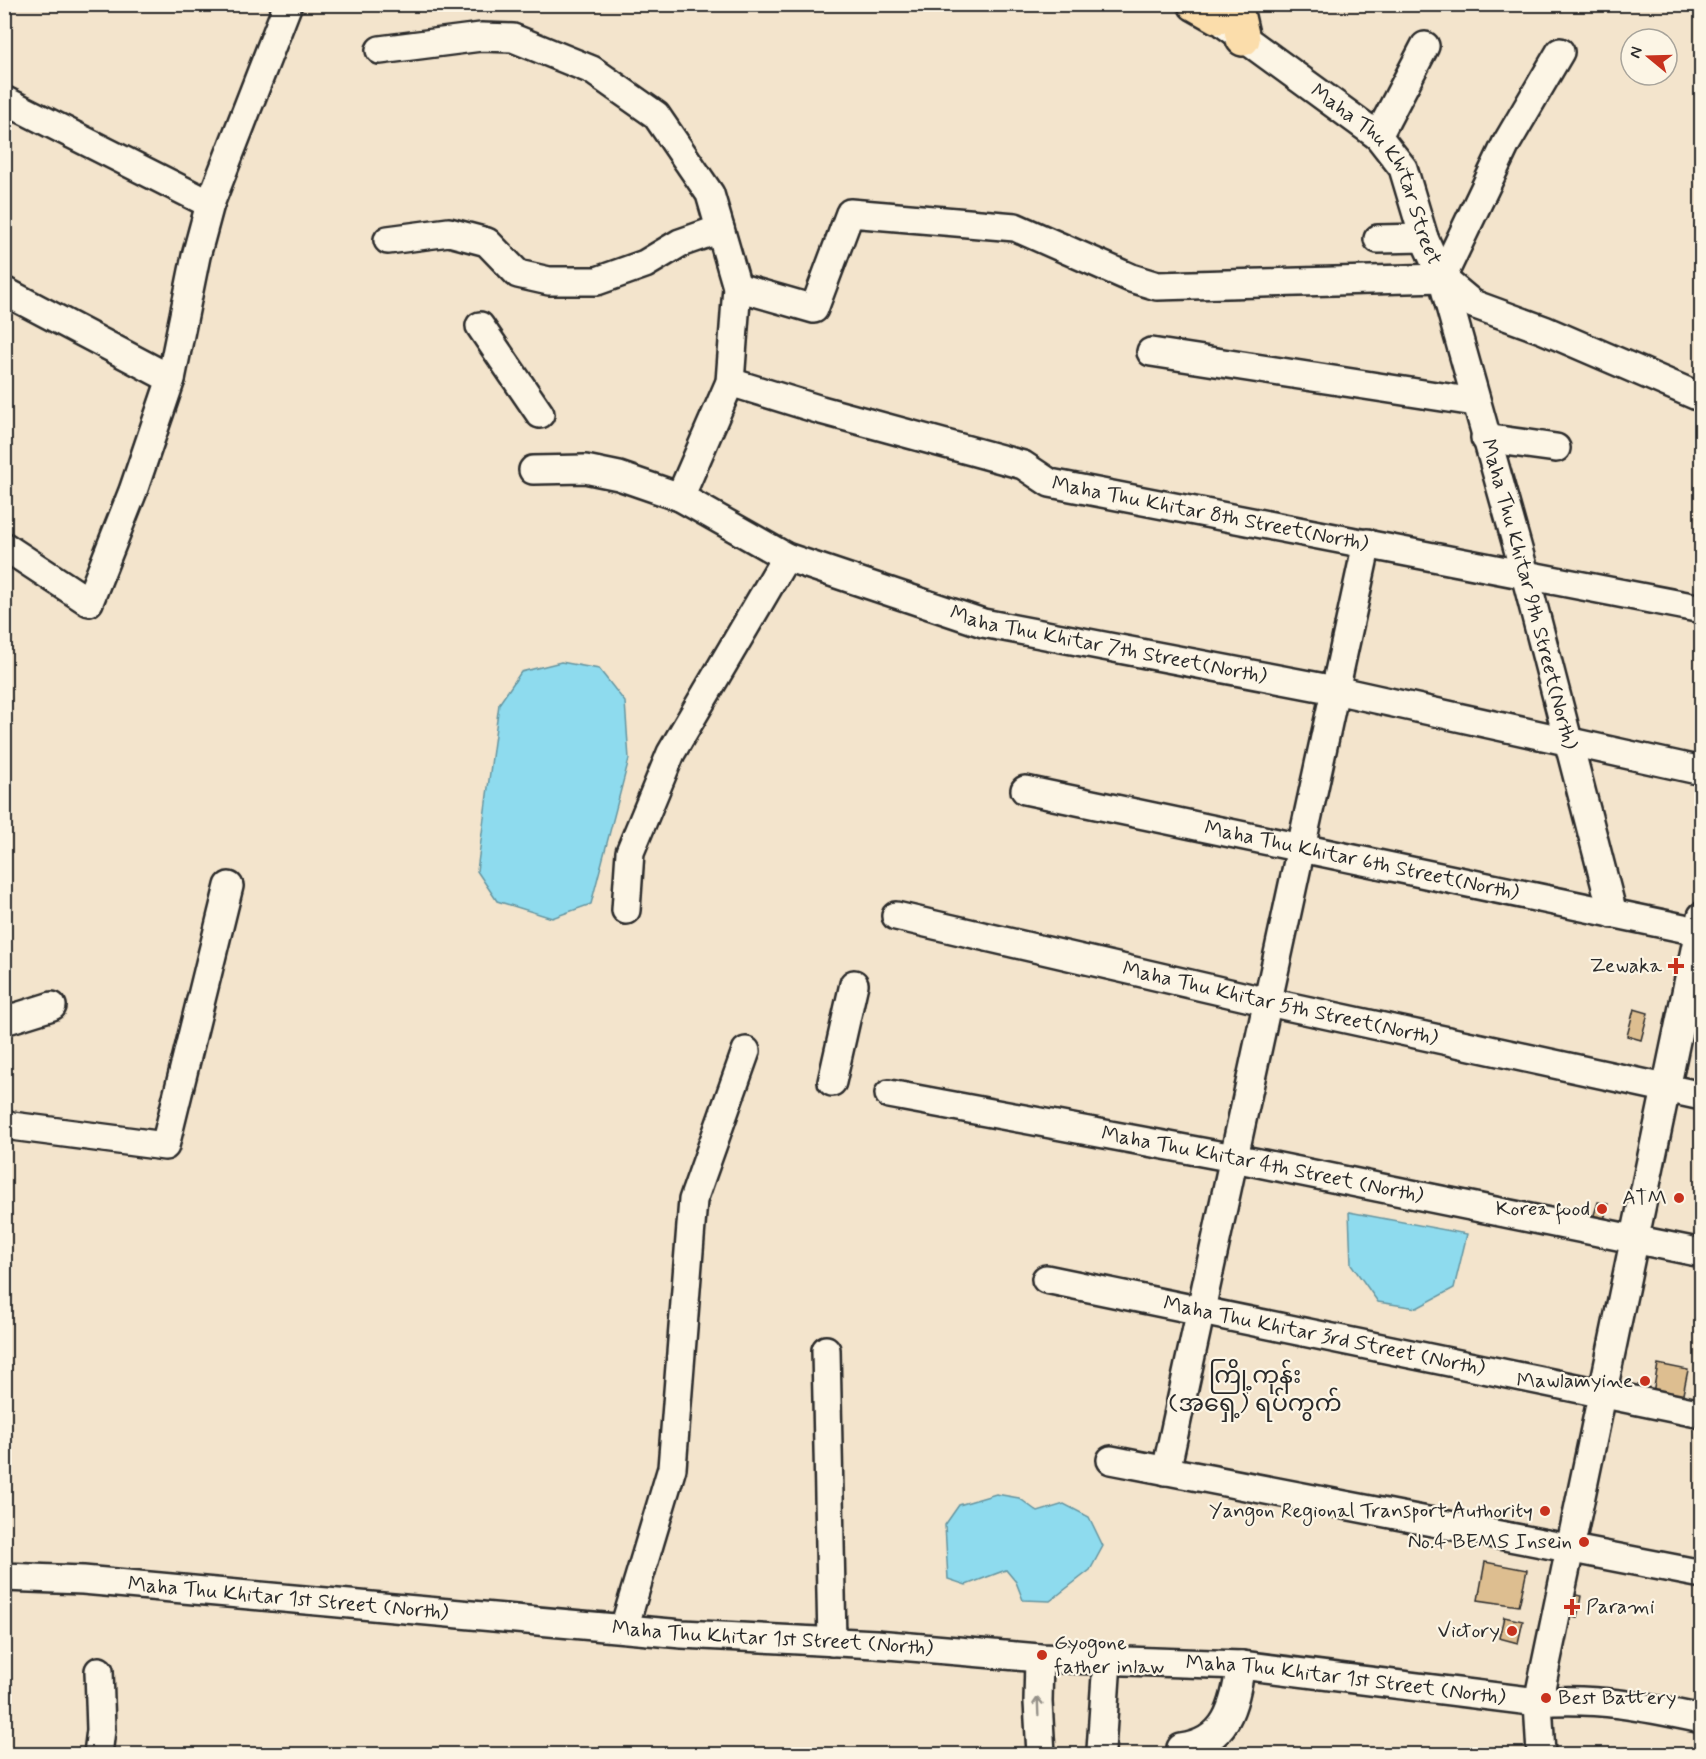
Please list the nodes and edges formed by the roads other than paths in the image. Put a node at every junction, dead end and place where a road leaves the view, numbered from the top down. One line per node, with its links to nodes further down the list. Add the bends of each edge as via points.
1 (288, 4): 9 (street)
2 (1214, 8): 3 (main road)
3 (1243, 39): 8 (street, Maha Thu Khitar Street)
4 (1425, 46): 8 (street)
5 (380, 50): 10 (street, via 481,37 513,38 592,70 656,115 710,195)
6 (1560, 52): 14 (street, via 1506,144)
7 (4, 100): 9 (street)
8 (1378, 136): 11 (street, Maha Thu Khitar Street, via 1403,168)
9 (210, 204): 19 (street)
10 (720, 229): 13 (street, via 680,243 645,264 597,281 549,281 518,274 487,242 449,232); 15 (street)
11 (1425, 238): 12 (street); 14 (street, Maha Thu Khitar Street)
12 (1378, 239)
13 (388, 240)
14 (1442, 278): 15 (street, via 1157,286 1016,227 850,213 814,309); 21 (street, Maha Thu Khitar Street, via 1473,304 1544,330); 22 (street, Maha Thu Khitar 9th Street(North))
15 (737, 287): 20 (street)
16 (4, 291): 19 (street)
17 (480, 326): 23 (street)
18 (1151, 352): 22 (street)
19 (171, 379): 29 (street, via 134,491 89,602)
20 (730, 382): 27 (street); 28 (street, Maha Thu Khitar 8th Street(North), via 1023,465 1050,483)
21 (1701, 398)
22 (1475, 402): 24 (street, Maha Thu Khitar 9th Street(North))
23 (540, 414)
24 (1485, 438): 25 (street); 31 (street, Maha Thu Khitar 9th Street(North))
25 (1556, 448)
26 (533, 470): 27 (street, Maha Thu Khitar 7th Street(North), via 585,469)
27 (680, 496): 30 (street, Maha Thu Khitar 7th Street(North))
28 (1367, 543): 31 (street, Maha Thu Khitar 8th Street(North)); 33 (street)
29 (4, 546)
30 (786, 557): 33 (street, Maha Thu Khitar 7th Street(North), via 983,623); 39 (street, via 671,753 630,852)
31 (1525, 574): 32 (street, Maha Thu Khitar 8th Street(North)); 34 (street, Maha Thu Khitar 9th Street(North))
32 (1701, 609)
33 (1335, 690): 34 (street, Maha Thu Khitar 7th Street(North)); 37 (street)
34 (1567, 743): 35 (street, Maha Thu Khitar 7th Street(North)); 40 (street, Maha Thu Khitar 9th Street(North))
35 (1701, 771)
36 (1025, 790): 37 (street, Maha Thu Khitar 6th Street(North))
37 (1301, 848): 40 (street, Maha Thu Khitar 6th Street(North)); 44 (street)
38 (229, 886): 52 (street, via 165,1146)
39 (627, 910)
40 (1613, 914): 42 (street, Maha Thu Khitar 6th Street(North))
41 (896, 916): 44 (street, Maha Thu Khitar 5th Street(North))
42 (1700, 927): 49 (street)
43 (854, 984): 48 (street)
44 (1268, 1002): 49 (street, Maha Thu Khitar 5th Street(North)); 53 (street)
45 (52, 1006): 46 (street)
46 (4, 1021)
47 (746, 1051): 66 (street, via 693,1200 672,1468)
48 (832, 1082)
49 (1666, 1089): 51 (street, Maha Thu Khitar 5th Street(North)); 54 (street)
50 (889, 1094): 53 (street, Maha Thu Khitar 4th Street (North))
51 (1701, 1096)
52 (4, 1125)
53 (1234, 1158): 54 (street, Maha Thu Khitar 4th Street (North)); 57 (street)
54 (1634, 1240): 55 (street, Maha Thu Khitar 4th Street (North)); 59 (street)
55 (1701, 1253)
56 (1046, 1279): 57 (street, Maha Thu Khitar 3rd Street (North))
57 (1201, 1310): 59 (street, Maha Thu Khitar 3rd Street (North)); 62 (street)
58 (826, 1350): 67 (street)
59 (1602, 1394): 60 (street, Maha Thu Khitar 3rd Street (North)); 63 (street)
60 (1701, 1414)
61 (1111, 1460): 62 (street)
62 (1166, 1471): 63 (street)
63 (1571, 1548): 64 (street); 72 (street)
64 (1701, 1574)
65 (4, 1576): 66 (street, Maha Thu Khitar 1st Street (North))
66 (624, 1628): 67 (street, Maha Thu Khitar 1st Street (North), via 682,1635)
67 (832, 1642): 68 (street, Maha Thu Khitar 1st Street (North))
68 (1039, 1658): 69 (street, Maha Thu Khitar 1st Street (North)); 77 (street, one-way to 68)
69 (1107, 1661): 70 (street, Maha Thu Khitar 1st Street (North)); 75 (street)
70 (1241, 1665): 72 (street, Maha Thu Khitar 1st Street (North)); 74 (street, via 1233,1708 1216,1733 1199,1746)
71 (99, 1671): 76 (street)
72 (1538, 1702): 73 (street, Maha Thu Khitar 1st Street (North), via 1572,1699 1632,1704); 78 (street)
73 (1701, 1719)
74 (1181, 1748)
75 (1101, 1750)
76 (98, 1755)
77 (1041, 1755)
78 (1541, 1755)

